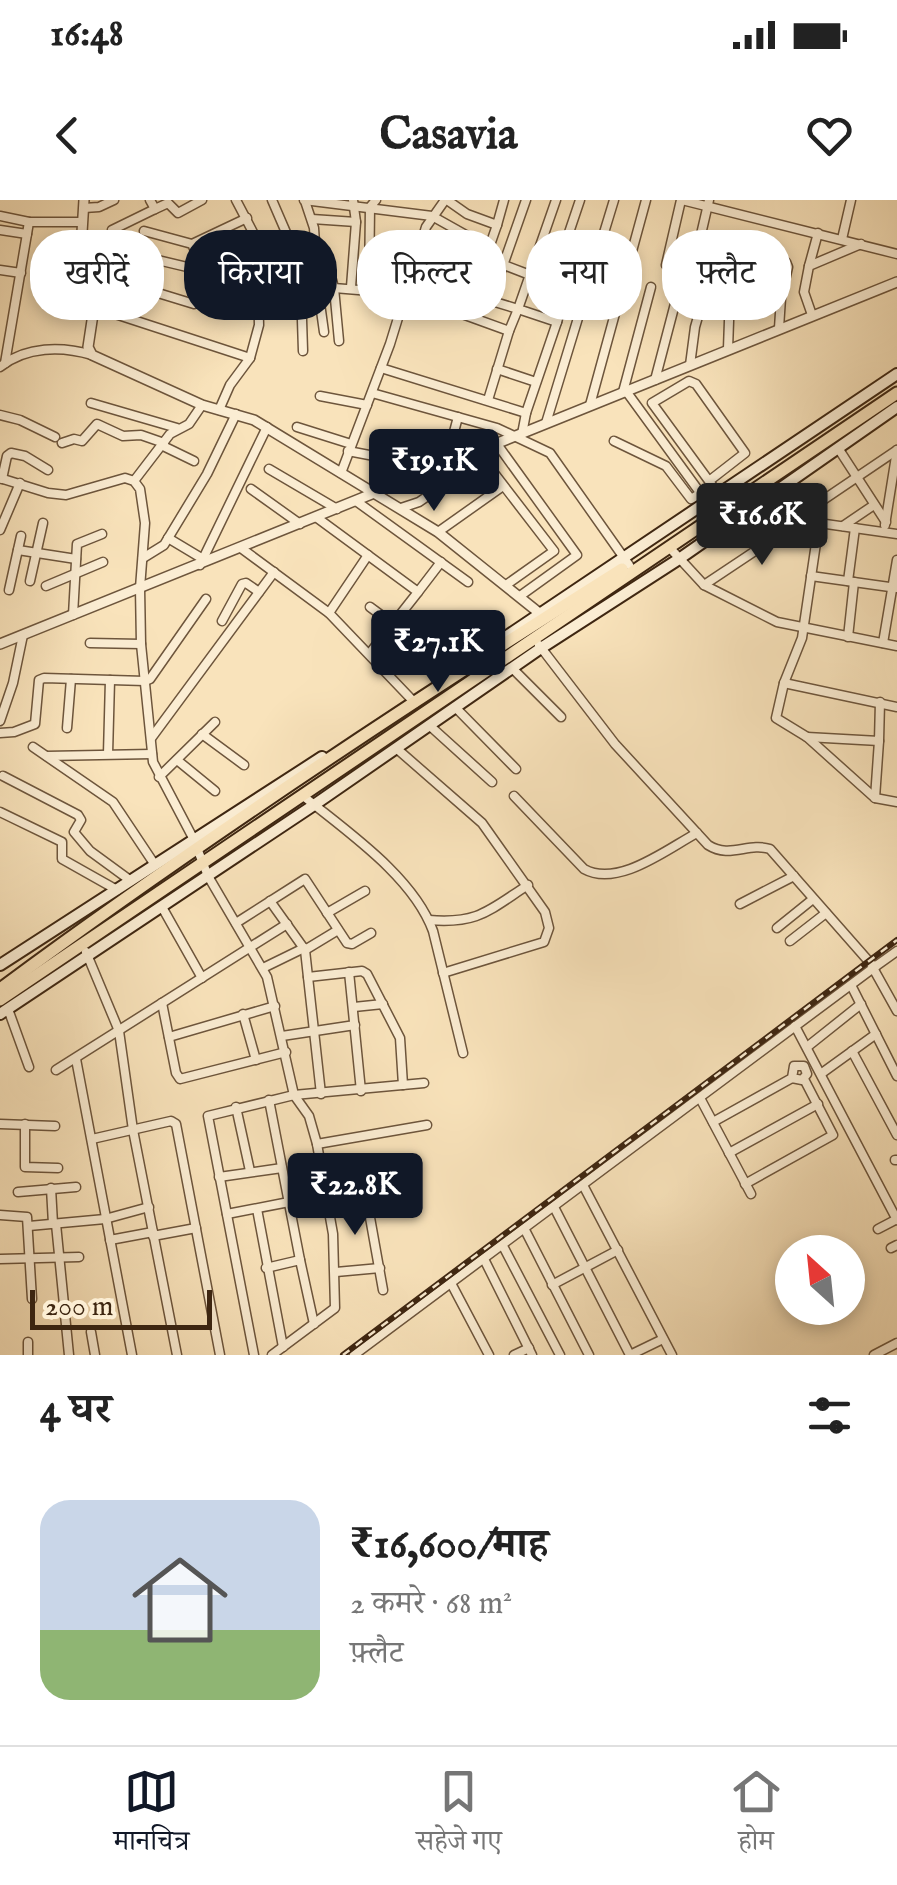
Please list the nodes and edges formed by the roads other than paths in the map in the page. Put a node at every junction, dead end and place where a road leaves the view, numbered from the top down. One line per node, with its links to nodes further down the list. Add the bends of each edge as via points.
1 (114, 200): 21 (street)
2 (150, 200): 23 (street)
3 (202, 200): 23 (street, via 178,213 170,203)
4 (236, 200): 28 (street)
5 (272, 200): 39 (street)
6 (304, 200): 18 (street); 29 (street)
7 (410, 200): 24 (street)
8 (446, 200): 27 (street); 33 (street)
9 (504, 200): 33 (street)
10 (526, 200): 55 (street)
11 (580, 200): 46 (street)
12 (614, 200): 47 (street)
13 (646, 200): 106 (street)
14 (681, 200): 20 (street); 48 (street)
15 (740, 200): 25 (street)
16 (851, 200): 52 (street)
17 (553, 201): 45 (street)
18 (335, 202): 19 (street)
19 (354, 203): 22 (street); 32 (street)
20 (708, 203): 25 (street); 49 (street)
21 (84, 204): 31 (street)
22 (373, 204): 24 (street); 41 (street)
23 (155, 209): 36 (street)
24 (402, 210): 27 (street)
25 (738, 212): 50 (street)
26 (0, 216): 30 (street)
27 (432, 216): 42 (street); 43 (street)
28 (246, 218): 37 (street); 38 (street)
29 (312, 220): 32 (street); 40 (street)
30 (28, 222): 31 (street); 51 (street)
31 (82, 222): 35 (street)
32 (356, 222): 60 (street)
33 (497, 225): 44 (street)
34 (0, 230): 51 (street)
35 (82, 230)
36 (112, 230)
37 (221, 230)
38 (252, 230)
39 (286, 230)
40 (313, 230)
41 (372, 230)
42 (427, 230)
43 (457, 230)
44 (495, 230)
45 (544, 230)
46 (570, 230)
47 (605, 230)
48 (674, 230)
49 (702, 230)
50 (818, 233): 52 (street); 56 (street)
51 (27, 234): 58 (street)
52 (842, 238): 53 (street)
53 (861, 244): 54 (street); 56 (street)
54 (897, 254)
55 (506, 260)
56 (809, 266): 67 (street, via 804,292)
57 (0, 270): 58 (street)
58 (21, 273): 91 (street)
59 (897, 282): 67 (street)
60 (351, 287): 61 (street); 63 (street)
61 (357, 287)
62 (651, 287): 98 (street)
63 (337, 288)
64 (526, 288): 66 (street)
65 (506, 305): 66 (street)
66 (518, 309): 81 (street); 83 (street)
67 (812, 315): 82 (street)
68 (91, 320): 88 (street)
69 (133, 320): 89 (street)
70 (258, 320): 89 (street)
71 (302, 320): 87 (street)
72 (322, 320): 84 (street)
73 (337, 320): 85 (street)
74 (398, 320): 92 (street)
75 (481, 320): 83 (street)
76 (579, 320): 113 (street)
77 (670, 320): 95 (street)
78 (696, 320): 90 (street)
79 (729, 320): 86 (street)
80 (780, 320): 82 (street)
81 (557, 322): 96 (street)
82 (779, 328): 86 (street)
83 (509, 330): 93 (street)
84 (324, 332)
85 (339, 341)
86 (728, 349): 90 (street)
87 (302, 351)
88 (92, 355): 91 (street, via 52,349); 104 (street)
89 (250, 358): 108 (street)
90 (690, 364): 95 (street)
91 (2, 365)
92 (380, 368): 99 (street); 102 (street)
93 (497, 369): 96 (street); 102 (street)
94 (897, 374): 141 (main road)
95 (654, 380): 98 (street)
96 (536, 382): 109 (street)
97 (897, 384): 143 (main road)
98 (624, 391): 106 (street); 127 (street)
99 (372, 392): 105 (street); 112 (street)
100 (897, 393): 144 (main road)
101 (320, 396): 105 (street)
102 (488, 400): 109 (street)
103 (91, 403): 116 (street)
104 (202, 405): 108 (street); 116 (street, via 189,424)
105 (367, 405): 121 (street)
106 (590, 405): 113 (street)
107 (897, 407): 122 (main road)
108 (219, 410): 111 (street)
109 (526, 413): 117 (street)
110 (0, 414): 119 (street, via 58,440 82,441 96,424)
111 (236, 414): 114 (street); 161 (street)
112 (458, 417): 117 (street); 126 (street)
113 (546, 423): 117 (street)
114 (267, 427): 131 (street); 173 (street)
115 (297, 427): 121 (street)
116 (177, 428): 119 (street)
117 (520, 434): 120 (street); 171 (street, via 553,456)
118 (614, 441): 130 (street)
119 (162, 444): 125 (street); 134 (street)
120 (496, 444): 124 (street); 189 (street, via 577,555)
121 (349, 447): 126 (street); 131 (street)
122 (838, 448): 132 (street); 144 (main road)
123 (897, 450): 132 (street); 154 (street)
124 (477, 452): 126 (street); 138 (street)
125 (194, 462)
126 (441, 466): 140 (street)
127 (681, 466): 130 (street); 143 (street)
128 (269, 469): 147 (street)
129 (48, 470): 133 (street, via 12,453)
130 (672, 472): 143 (street, via 690,498)
131 (341, 473): 140 (street)
132 (857, 477): 145 (street); 149 (street)
133 (1, 478): 137 (street)
134 (134, 481): 137 (street, via 120,478 66,495); 167 (street, via 142,493)
135 (709, 481): 135 (street, via 652,403 689,381 745,454); 141 (street)
136 (448, 482): 146 (street)
137 (20, 483): 156 (street)
138 (504, 486): 157 (street); 181 (street, via 554,551)
139 (251, 489): 152 (street)
140 (376, 493): 142 (street); 146 (street)
141 (718, 494): 143 (main road)
142 (356, 501): 147 (street); 174 (street)
143 (706, 501): 171 (main road)
144 (744, 504): 149 (street, via 755,514); 162 (main road); 169 (main road)
145 (874, 505): 153 (street); 154 (street)
146 (401, 508): 157 (street)
147 (337, 509): 148 (street)
148 (316, 517): 152 (street); 166 (street)
149 (798, 520): 150 (street); 182 (street)
150 (819, 523): 153 (street); 177 (street)
151 (43, 524): 165 (street)
152 (300, 524): 163 (street)
153 (843, 526): 155 (street)
154 (884, 527): 155 (street); 159 (street)
155 (855, 528): 180 (street)
156 (0, 530)
157 (438, 532): 181 (street)
158 (102, 534): 168 (street, via 78,543)
159 (897, 534)
160 (21, 536): 164 (street)
161 (168, 538): 167 (street); 173 (street)
162 (669, 546): 169 (street); 194 (main road)
163 (241, 548): 173 (street); 175 (street)
164 (18, 550): 165 (street); 186 (street)
165 (36, 553): 168 (street); 178 (street)
166 (368, 555): 188 (street); 192 (street)
167 (143, 558): 184 (street)
168 (76, 559): 176 (street)
169 (679, 559): 182 (street); 199 (main road)
170 (897, 560): 185 (street)
171 (627, 561): 194 (main road)
172 (103, 562): 176 (street)
173 (202, 562): 184 (street)
174 (441, 562): 179 (street); 188 (street)
175 (274, 572): 187 (street); 192 (street)
176 (75, 573): 183 (street); 193 (street)
177 (811, 576): 180 (street); 197 (street)
178 (30, 582)
179 (468, 582)
180 (851, 582): 185 (street); 200 (street)
181 (506, 585): 189 (street)
182 (704, 585): 197 (street)
183 (46, 586)
184 (140, 588): 193 (street); 203 (street)
185 (895, 588): 204 (street)
186 (9, 590)
187 (259, 592): 195 (street, via 242,584); 223 (street)
188 (418, 592): 196 (street)
189 (520, 596): 194 (street)
190 (206, 599): 210 (street)
191 (370, 606): 196 (street)
192 (329, 613): 206 (street)
193 (73, 615): 198 (street)
194 (545, 619): 199 (main road); 212 (main road)
195 (222, 621)
196 (393, 624): 206 (street)
197 (803, 629): 200 (street); 211 (street)
198 (23, 635): 201 (street); 217 (street)
199 (534, 638): 207 (main road); 212 (main road); 238 (main road); 244 (street, via 615,744)
200 (848, 638): 204 (street)
201 (0, 644)
202 (90, 644): 203 (street)
203 (141, 644): 210 (street)
204 (883, 644): 205 (street)
205 (897, 646)
206 (370, 654): 212 (street)
207 (512, 668): 214 (main road); 216 (street)
208 (71, 679): 209 (street); 220 (street); 221 (street, via 39,680 35,724)
209 (110, 680): 210 (street); 228 (street)
210 (145, 681): 223 (street)
211 (784, 684): 213 (street); 224 (street, via 777,720)
212 (413, 702): 245 (main road)
213 (880, 702): 215 (street); 225 (street)
214 (455, 707): 219 (main road); 233 (street)
215 (897, 707)
216 (562, 716)
217 (0, 721)
218 (214, 722): 222 (street)
219 (429, 725): 227 (main road); 236 (street)
220 (67, 728)
221 (0, 732)
222 (202, 734): 231 (street); 232 (street)
223 (151, 738): 229 (street)
224 (807, 738): 225 (street); 240 (street)
225 (879, 741): 240 (street)
226 (33, 747): 230 (street)
227 (396, 748): 242 (main road); 251 (street, via 475,816)
228 (108, 754): 229 (street); 230 (street)
229 (152, 754): 235 (street)
230 (47, 756): 247 (street, via 116,805)
231 (177, 760): 235 (street); 237 (street)
232 (244, 765)
233 (516, 769)
234 (2, 776): 250 (street, via 78,815 75,835)
235 (160, 777): 245 (street)
236 (492, 782)
237 (215, 791)
238 (302, 796): 242 (street); 246 (main road)
239 (514, 796): 244 (street, via 592,874 628,870)
240 (875, 798): 241 (street)
241 (897, 802)
242 (314, 805): 248 (main road); 260 (street, via 374,852)
243 (0, 812): 252 (street, via 62,842 62,859)
244 (697, 834): 249 (street, via 721,852 770,849)
245 (195, 843): 246 (street); 247 (main road)
246 (203, 862): 248 (street); 267 (main road)
247 (158, 869): 250 (main road)
248 (208, 876): 257 (main road); 261 (street)
249 (794, 876): 254 (street); 256 (street)
250 (134, 884): 252 (main road); 280 (main road)
251 (528, 885): 260 (street, via 474,919); 276 (street, via 548,921 544,942)
252 (116, 890): 272 (main road)
253 (364, 891): 259 (street)
254 (813, 899): 258 (street); 263 (street)
255 (270, 901): 259 (street, via 305,879); 261 (street); 262 (street)
256 (740, 904)
257 (162, 907): 271 (main road); 278 (street)
258 (826, 913): 266 (street); 273 (street)
259 (328, 914): 264 (street)
260 (429, 920): 276 (street)
261 (236, 923): 268 (street)
262 (287, 924): 268 (street); 269 (street)
263 (776, 928)
264 (338, 930): 265 (street, via 349,944); 269 (street)
265 (371, 932)
266 (790, 941)
267 (81, 944): 271 (street); 286 (main road)
268 (250, 946): 274 (street); 278 (street)
269 (304, 949): 274 (street); 277 (street)
270 (897, 950): 273 (street)
271 (89, 956): 286 (main road); 292 (street)
272 (0, 965)
273 (875, 967): 279 (street); 287 (street)
274 (262, 968): 284 (street)
275 (349, 972): 277 (street); 282 (street, via 367,974); 285 (street)
276 (443, 973): 299 (street)
277 (308, 977): 291 (street)
278 (202, 978): 281 (street)
279 (851, 985): 283 (street); 290 (street)
280 (0, 988)
281 (162, 1004): 292 (street); 295 (street)
282 (383, 1004): 285 (street); 309 (street, via 400,1038)
283 (860, 1004): 293 (street); 296 (street)
284 (275, 1006): 288 (street); 294 (street)
285 (354, 1007): 289 (street)
286 (3, 1008): 302 (street)
287 (897, 1012)
288 (243, 1014): 295 (street); 301 (street)
289 (355, 1025): 291 (street); 310 (street)
290 (795, 1026): 296 (street); 313 (street)
291 (314, 1029): 294 (street); 311 (street)
292 (119, 1031): 300 (street); 322 (street)
293 (876, 1034): 297 (street); 305 (street)
294 (282, 1036): 298 (street)
295 (169, 1037): 301 (street, via 180,1079)
296 (807, 1047): 304 (street)
297 (852, 1051): 304 (street); 323 (street)
298 (286, 1052): 301 (street); 312 (street)
299 (463, 1053)
300 (76, 1059): 303 (street); 324 (street)
301 (256, 1060)
302 (28, 1067)
303 (56, 1070)
304 (822, 1074): 345 (street)
305 (897, 1076)
306 (792, 1078): 307 (street); 307 (street, via 799,1064 807,1071); 317 (street)
307 (804, 1078): 315 (street)
308 (424, 1084): 309 (street)
309 (403, 1086): 310 (street)
310 (361, 1091): 311 (street)
311 (320, 1094): 312 (street)
312 (294, 1095): 314 (street); 325 (street)
313 (700, 1098): 317 (street); 332 (street)
314 (269, 1100): 316 (street); 328 (street)
315 (818, 1104): 326 (street); 331 (street, via 833,1135)
316 (236, 1107): 329 (street); 330 (street, via 208,1116)
317 (712, 1122): 326 (street)
318 (0, 1124): 319 (street)
319 (26, 1124): 321 (street); 327 (street, via 25,1167)
320 (427, 1125): 325 (street)
321 (55, 1126)
322 (133, 1130): 324 (street); 339 (street); 348 (street, via 176,1124)
323 (897, 1135)
324 (92, 1139): 344 (street)
325 (317, 1144): 335 (street)
326 (729, 1153): 331 (street)
327 (58, 1168)
328 (282, 1168): 329 (street); 338 (street)
329 (250, 1171): 330 (street)
330 (218, 1177): 342 (street)
331 (745, 1184): 337 (street)
332 (584, 1186): 340 (street); 354 (street)
333 (76, 1187): 334 (street)
334 (52, 1188): 336 (street); 346 (street)
335 (326, 1188): 362 (street, via 364,1184); 364 (street)
336 (18, 1192)
337 (750, 1194)
338 (289, 1202): 341 (street); 359 (street)
339 (148, 1208): 344 (street); 351 (street)
340 (554, 1208): 350 (street); 363 (street)
341 (257, 1209): 342 (street); 361 (street)
342 (226, 1214): 383 (street)
343 (0, 1215): 347 (street, via 24,1215)
344 (105, 1218): 346 (street); 352 (street)
345 (897, 1219): 349 (street)
346 (55, 1224): 347 (street); 357 (street)
347 (28, 1226): 356 (street)
348 (196, 1228): 351 (street); 382 (street)
349 (878, 1229)
350 (525, 1230): 353 (street); 366 (street)
351 (153, 1234): 352 (street); 381 (street)
352 (110, 1240): 380 (street)
353 (503, 1246): 360 (street); 388 (street)
354 (618, 1250): 363 (street); 371 (street)
355 (80, 1257): 357 (street)
356 (30, 1258): 357 (street); 358 (street); 368 (street)
357 (59, 1258): 378 (street)
358 (0, 1259)
359 (300, 1260): 361 (street); 369 (street)
360 (485, 1261): 365 (street); 375 (street)
361 (266, 1268): 374 (street)
362 (380, 1268): 364 (street); 367 (street)
363 (584, 1268): 366 (street); 390 (street)
364 (336, 1272): 369 (street, via 336,1304)
365 (452, 1284): 385 (street); 386 (street)
366 (552, 1285): 389 (street)
367 (384, 1290)
368 (32, 1299)
369 (314, 1324): 374 (street)
370 (91, 1332): 379 (street)
371 (664, 1338): 390 (street); 391 (street)
372 (28, 1342): 377 (street)
373 (897, 1343): 376 (street)
374 (284, 1347): 384 (street)
375 (531, 1351): 387 (street)
376 (878, 1354)
377 (28, 1355)
378 (69, 1355)
379 (95, 1355)
380 (132, 1355)
381 (176, 1355)
382 (220, 1355)
383 (254, 1355)
384 (272, 1355)
385 (354, 1355)
386 (489, 1355)
387 (514, 1355)
388 (560, 1355)
389 (589, 1355)
390 (630, 1355)
391 (672, 1355)

